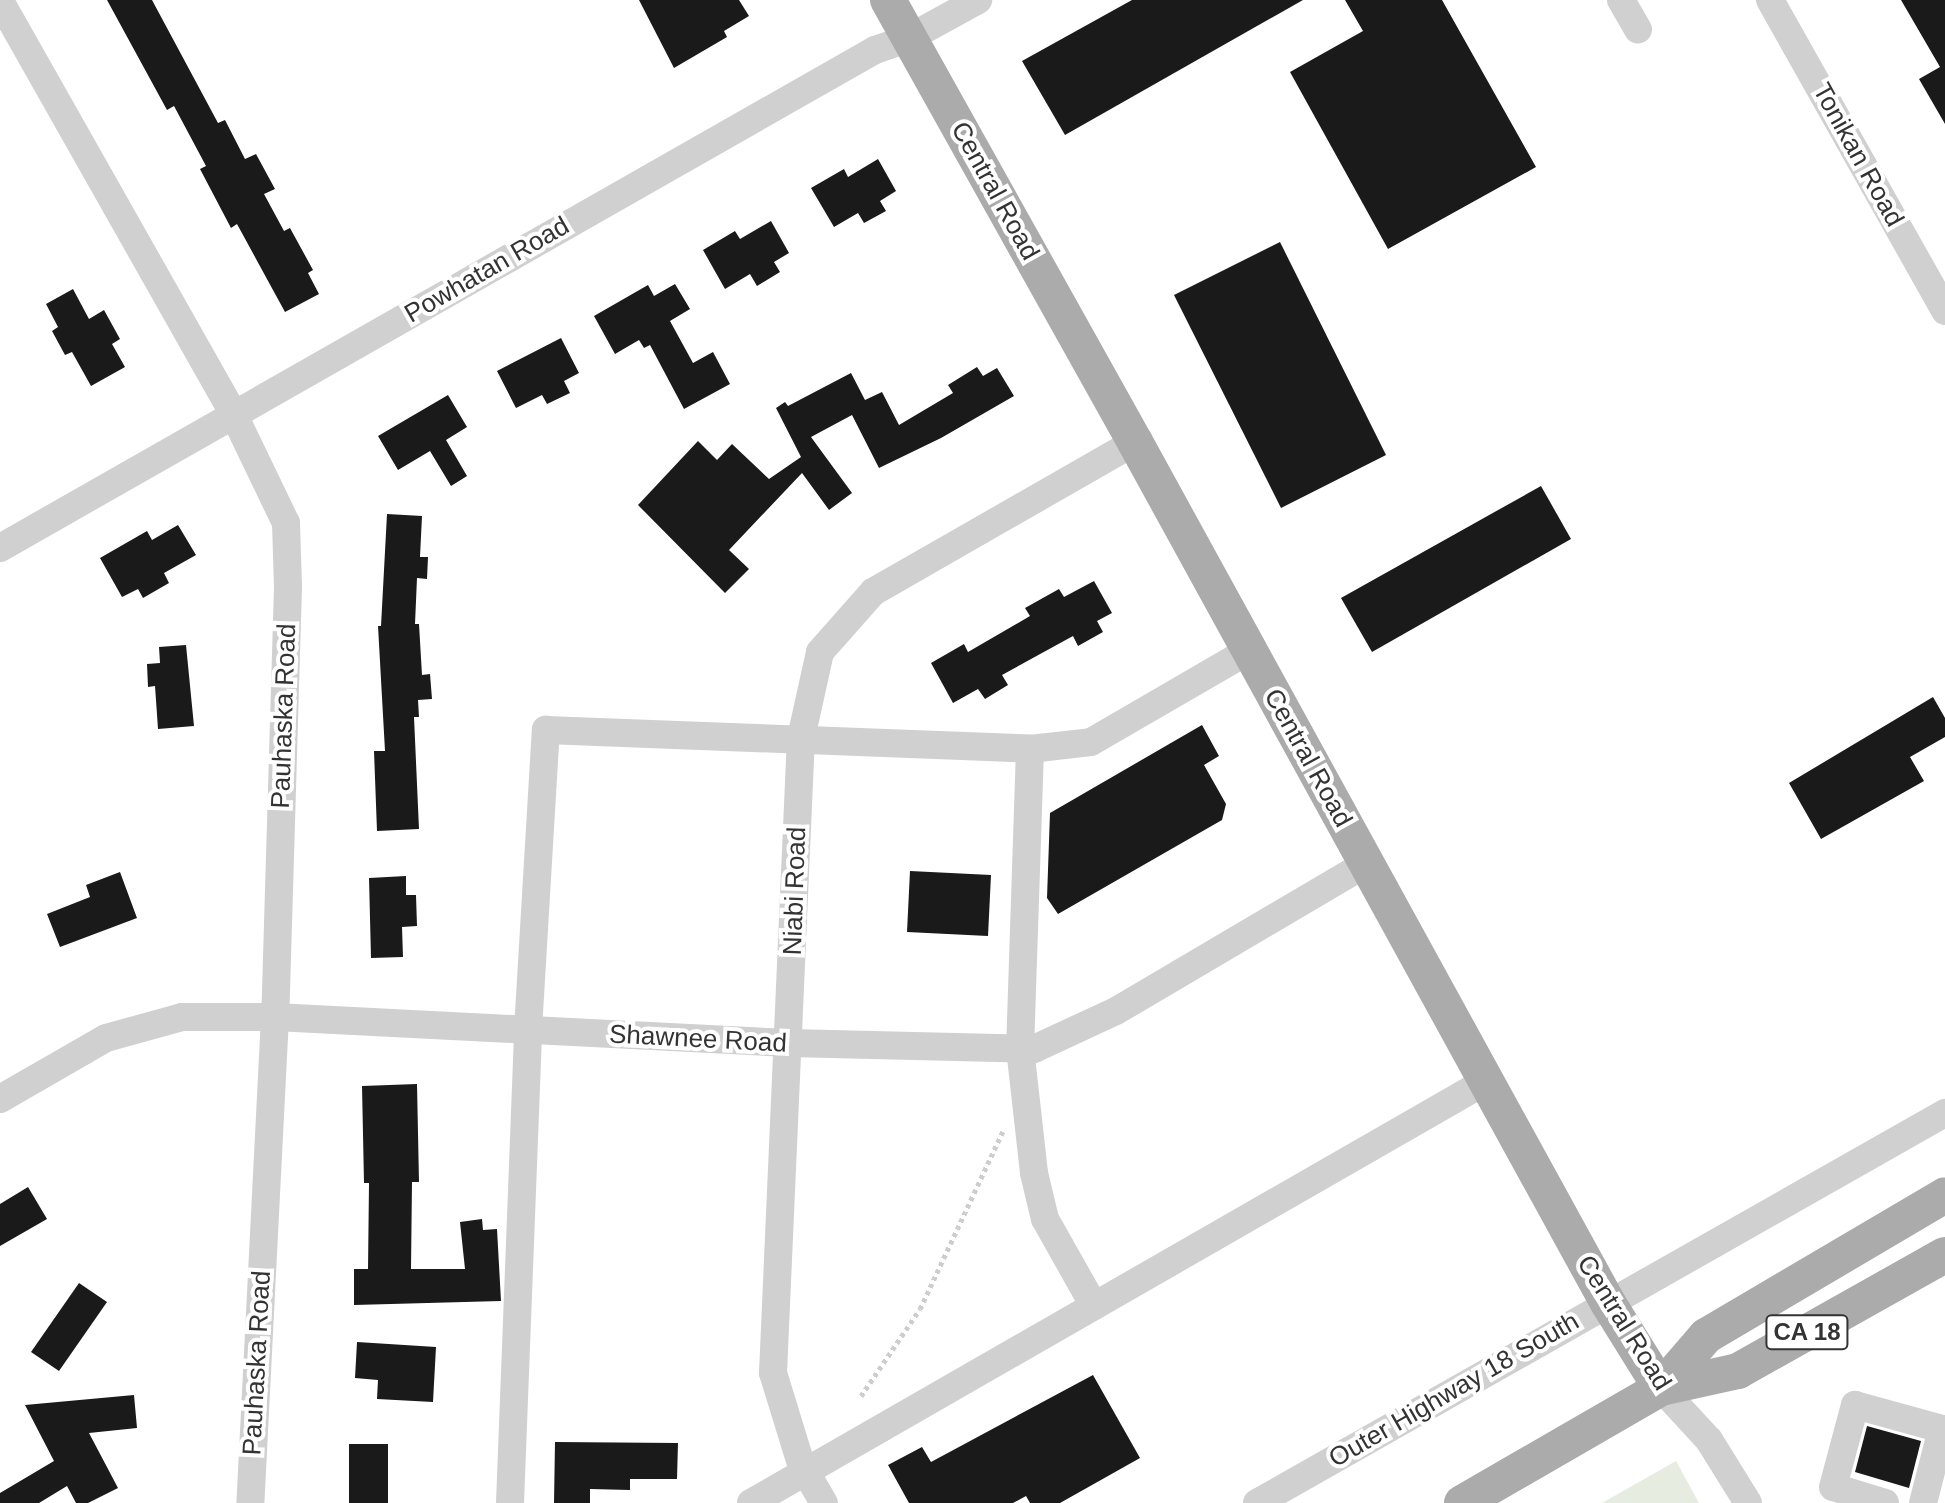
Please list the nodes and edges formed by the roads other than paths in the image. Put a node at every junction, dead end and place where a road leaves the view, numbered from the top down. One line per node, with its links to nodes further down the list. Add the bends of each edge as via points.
1 (888, 0): 7 (main road, Central Road)
2 (978, 0): 7 (street, Powhatan Road)
3 (1621, 0): 6 (street)
4 (1770, 0): 8 (street, Tonikan Road)
5 (0, 1): 9 (street, Pauhaska Road)
6 (1638, 29)
7 (909, 38): 9 (street, Powhatan Road, via 875,50); 10 (main road, Central Road)
8 (1945, 311)
9 (234, 415): 11 (street, Powhatan Road); 16 (street, Pauhaska Road, via 286,523)
10 (1135, 442): 12 (main road, Central Road); 13 (street, Niabi Road, via 873,592 820,652)
11 (0, 548)
12 (1248, 651): 14 (street, via 1091,742); 15 (main road, Central Road)
13 (801, 738): 14 (street); 17 (street, via 546,730); 18 (street, Niabi Road)
14 (1030, 749): 19 (street)
15 (1367, 863): 19 (street, Shawnee Road, via 1116,1011 1034,1049); 20 (main road, Central Road)
16 (275, 1017): 17 (street, Shawnee Road); 21 (street, Shawnee Road, via 182,1017 106,1038); 29 (street, Pauhaska Road)
17 (528, 1030): 18 (street, Shawnee Road); 30 (street)
18 (789, 1043): 19 (street, Shawnee Road); 28 (street, Niabi Road, via 773,1373)
19 (1020, 1048): 26 (street, via 1034,1173 1045,1219)
20 (1486, 1081): 25 (main road, Central Road); 26 (street)
21 (0, 1099)
22 (1945, 1113): 25 (street, Outer Highway 18 South)
23 (1945, 1195): 27 (main road, CA 18, via 1706,1336)
24 (1945, 1255): 27 (main road, CA 18, via 1738,1371)
25 (1608, 1303): 27 (main road, Central Road); 33 (street, Outer Highway 18 South)
26 (1094, 1306): 28 (street)
27 (1661, 1388): 34 (main road, CA 18); 35 (street, Central Road, via 1709,1440)
28 (806, 1472): 31 (street); 32 (street, Niabi Road)
29 (250, 1503)
30 (510, 1503)
31 (751, 1503)
32 (824, 1503)
33 (1257, 1503)
34 (1462, 1503)
35 (1748, 1503)
36 (1885, 1503): 37 (street, via 1833,1487 1855,1405 1942,1429)
37 (1923, 1503)

